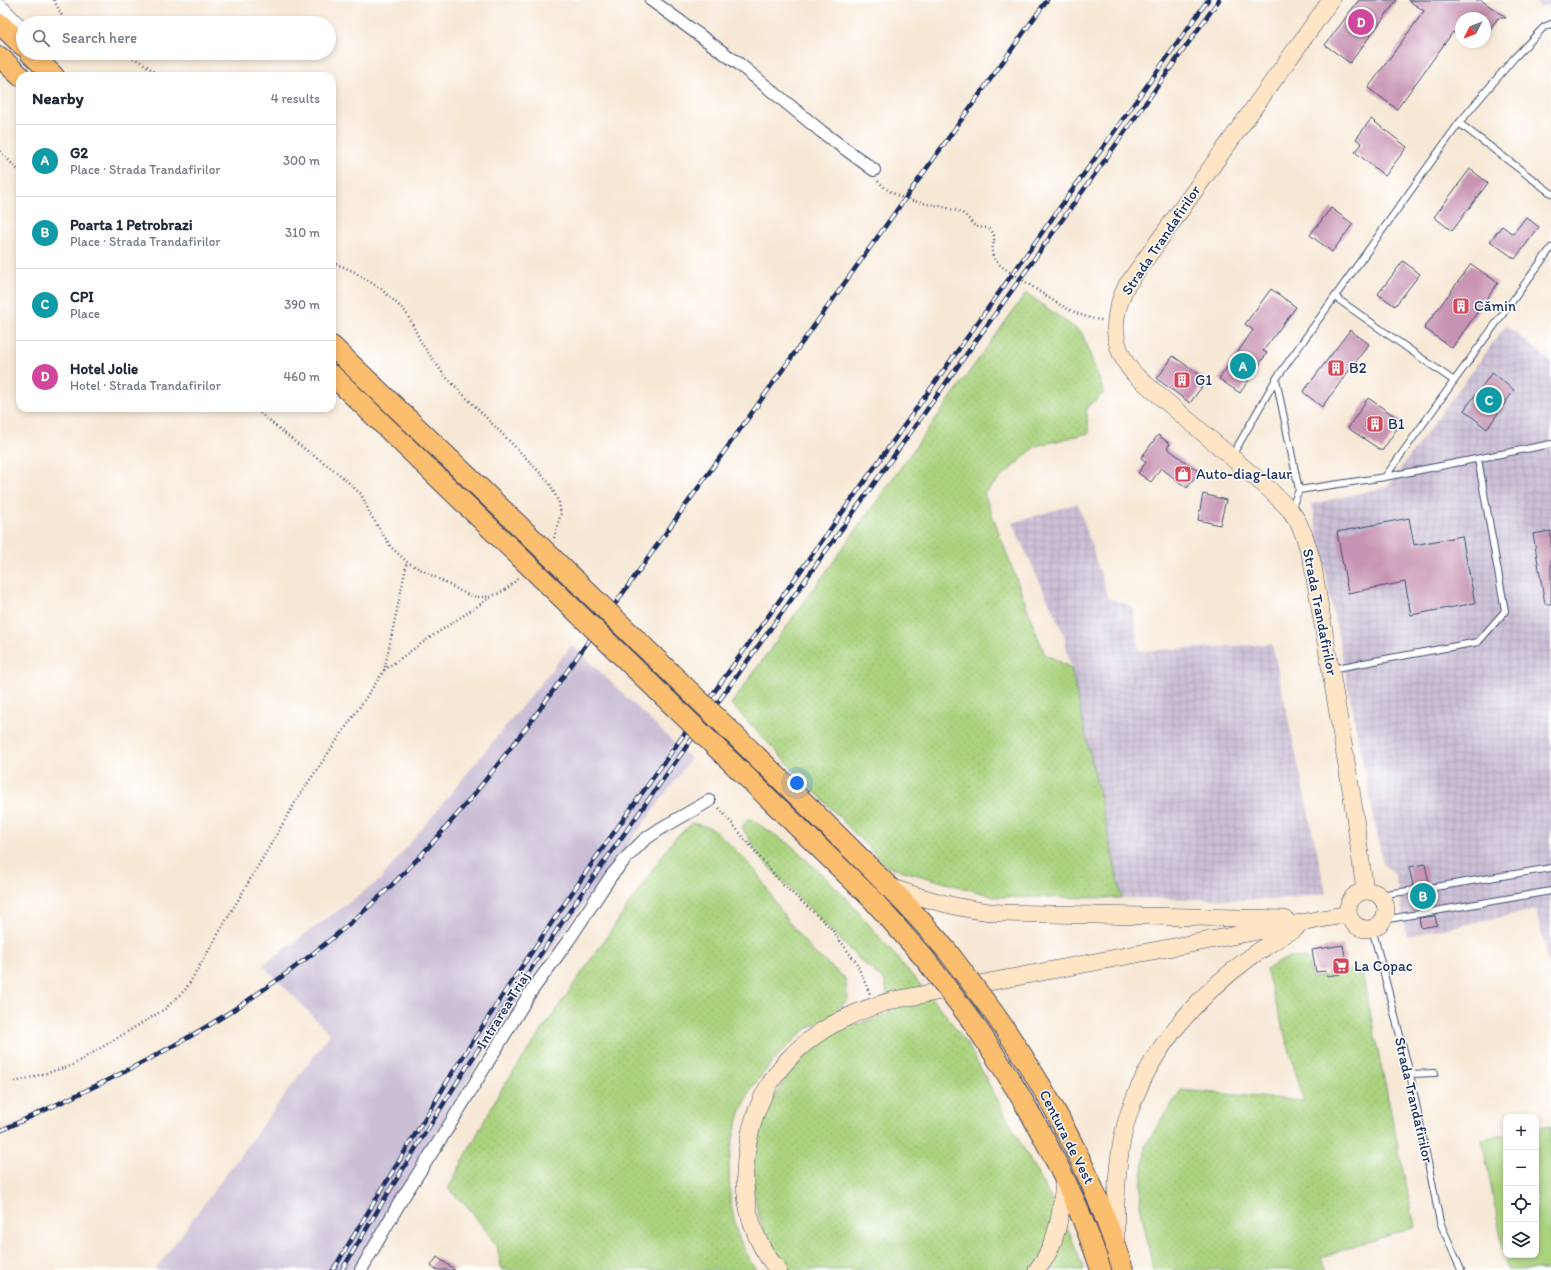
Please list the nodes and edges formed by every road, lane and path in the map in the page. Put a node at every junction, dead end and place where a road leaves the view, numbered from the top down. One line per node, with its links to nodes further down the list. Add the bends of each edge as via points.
1 (54, 0): 5 (path)
2 (651, 0): 21 (street, via 739,64 822,132)
3 (1330, 0): 26 (main road, Strada Trandafirilor, via 1127,284 1118,305)
4 (0, 7): 6 (street)
5 (62, 16)
6 (16, 23)
7 (0, 24): 9 (highway)
8 (1551, 24): 18 (lane, via 1544,27 1515,57)
9 (16, 39)
10 (0, 56): 14 (highway)
11 (37, 60): 15 (highway)
12 (47, 60): 16 (street)
13 (137, 60): 17 (path)
14 (16, 72)
15 (50, 72)
16 (54, 72)
17 (155, 72)
18 (1459, 123): 22 (lane); 25 (lane)
19 (0, 151): 20 (path)
20 (16, 168)
21 (874, 170): 26 (path, via 878,181 889,192 911,201 954,209 963,213 974,225 987,227 994,237 994,259 1066,308 1095,320)
22 (1551, 193)
23 (1551, 248): 30 (lane)
24 (336, 264): 38 (path, via 381,289 406,312 422,344 444,375 550,484 561,513 554,538)
25 (1335, 297): 28 (lane); 30 (lane)
26 (1115, 322): 33 (main road, Strada Trandafirilor, via 1116,340 1122,358 1134,374)
27 (336, 350): 46 (highway, Centura de Vest, bridge)
28 (1276, 379): 33 (lane); 36 (lane)
29 (336, 380): 56 (highway, bridge, via 872,899 925,959 993,1050 1045,1138)
30 (1454, 381): 35 (lane)
31 (259, 412): 39 (path, via 361,494 370,514 391,546)
32 (1551, 444): 34 (lane)
33 (1232, 456): 37 (main road, Strada Trandafirilor)
34 (1478, 459): 35 (lane); 42 (lane, via 1505,611 1478,642)
35 (1385, 477): 36 (lane)
36 (1299, 490): 37 (lane)
37 (1290, 510): 42 (main road, Strada Trandafirilor, via 1309,546)
38 (549, 544)
39 (407, 562): 41 (path, via 468,595 478,598); 43 (path)
40 (522, 573): 41 (path, via 512,585)
41 (492, 597): 43 (path, via 422,642)
42 (1331, 669): 48 (main road, Strada Trandafirilor, via 1352,796)
43 (384, 671): 55 (path, via 299,796 186,989 165,1009 71,1066)
44 (709, 801): 52 (path, via 719,808 783,886 829,926 856,962); 59 (street, Intrarea Triaj, via 644,840 611,876 530,993 400,1202)
45 (1551, 868): 48 (lane, via 1423,889)
46 (890, 887): 50 (main road, via 945,905 1001,913 1270,918); 57 (highway, Centura de Vest, bridge, via 948,952 994,1012 1034,1073 1054,1107 1092,1188)
47 (1551, 892): 51 (lane)
48 (1372, 893): 49 (main road, via 1359,892 1350,901); 51 (main road, via 1385,904 1386,909)
49 (1348, 914): 50 (main road); 51 (main road, via 1359,928)
50 (1307, 921): 52 (main road); 57 (main road, via 1266,947 1214,987 1176,1027 1161,1048 1138,1092 1123,1135 1115,1212)
51 (1377, 924): 53 (lane, Strada Trandafirilor)
52 (874, 1005): 60 (main road, via 826,1028 799,1048 773,1077 758,1105 748,1142 746,1199 757,1237)
53 (1410, 1074): 54 (lane); 63 (lane, Strada Trandafirilor, via 1440,1222)
54 (1435, 1074)
55 (15, 1082)
56 (1064, 1178): 58 (highway); 61 (main road, via 1063,1202 1055,1236 1050,1250)
57 (1117, 1250): 62 (highway, Centura de Vest)
58 (1099, 1264)
59 (361, 1270)
60 (778, 1270)
61 (1037, 1270)
62 (1123, 1270)
63 (1461, 1270)

